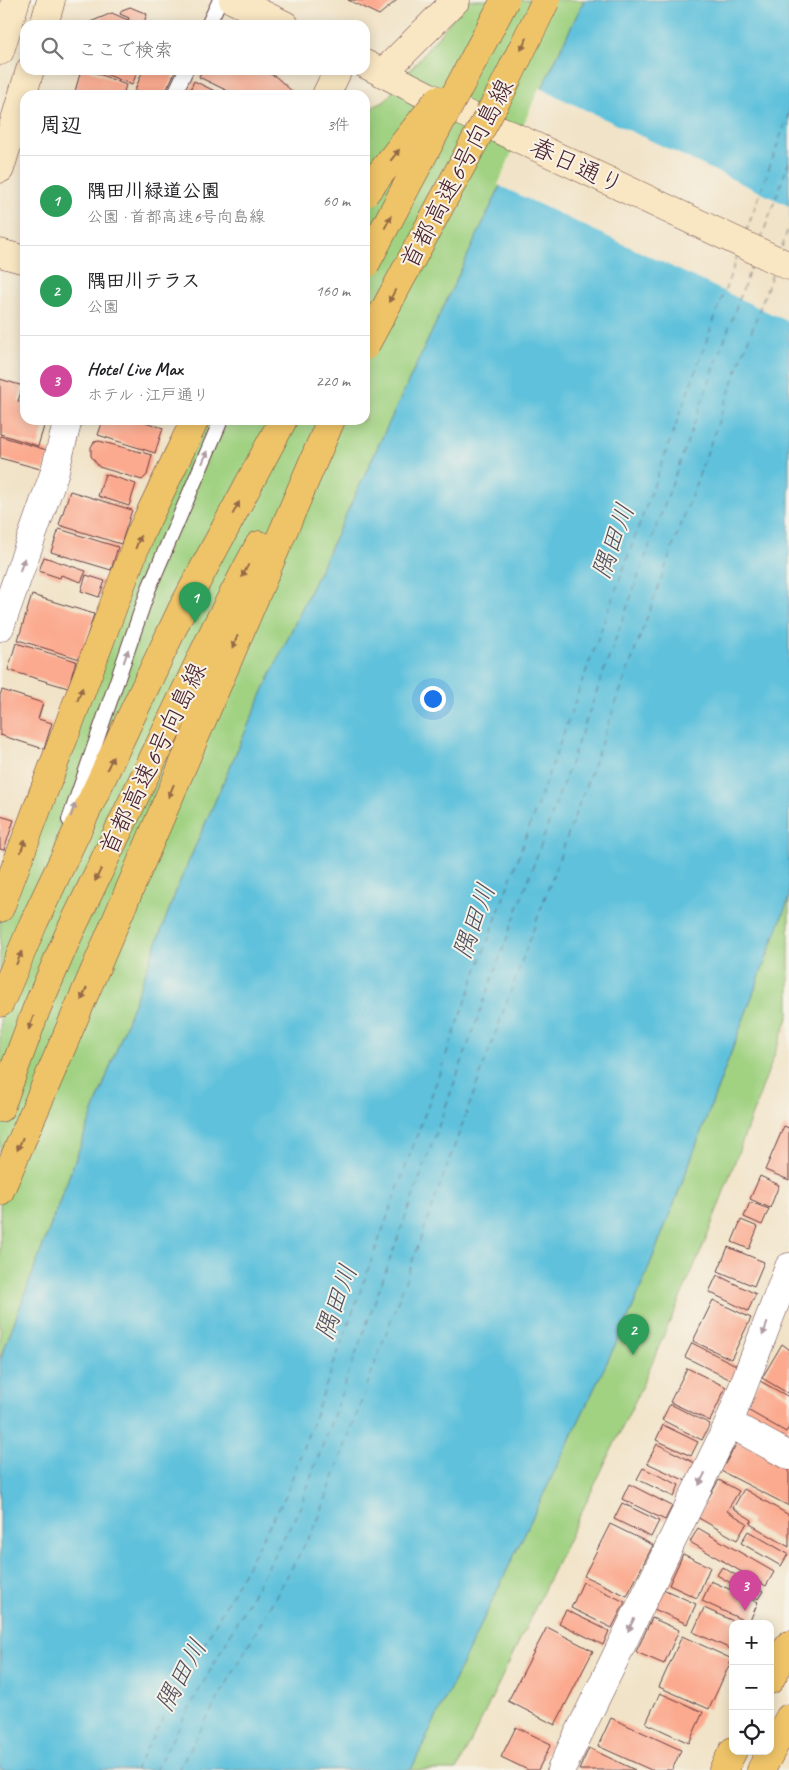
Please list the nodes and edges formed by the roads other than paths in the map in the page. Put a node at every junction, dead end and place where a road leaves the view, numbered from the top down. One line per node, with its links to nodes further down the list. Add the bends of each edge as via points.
1 (16, 0): 11 (main road)
2 (51, 0): 8 (main road)
3 (220, 0): 9 (lane)
4 (232, 0): 10 (main road)
5 (456, 0): 12 (main road)
6 (505, 0): 21 (highway, one-way to 6, bridge, via 436,103); 23 (highway, 首都高速6号向島線, one-way to 6, bridge)
7 (546, 0): 26 (highway, 首都高速6号向島線, one-way to 26, bridge, via 501,92)
8 (45, 20)
9 (210, 20)
10 (274, 20)
11 (0, 51)
12 (374, 68): 25 (main road, 春日通り, bridge)
13 (28, 75): 16 (main road)
14 (184, 75): 17 (lane)
15 (336, 75): 18 (main road)
16 (24, 90)
17 (176, 90)
18 (328, 90)
19 (20, 103): 20 (main road)
20 (0, 169)
21 (370, 187)
22 (0, 253): 24 (main road)
23 (370, 256)
24 (20, 259)
25 (789, 266)
26 (370, 337)
27 (67, 425): 33 (street, one-way to 27, via 54,474)
28 (194, 425): 34 (highway, one-way to 28, via 141,532)
29 (219, 425): 35 (lane, one-way to 29, via 149,588)
30 (280, 425): 35 (highway, 首都高速6号向島線, one-way to 30, via 182,609)
31 (323, 425): 37 (highway, 首都高速6号向島線, one-way to 37, via 216,627 68,936 36,1010)
32 (329, 425): 38 (highway, one-way to 38)
33 (0, 627)
34 (0, 908)
35 (34, 922): 36 (highway, 首都高速6号向島線, one-way to 35)
36 (0, 1003)
37 (0, 1108)
38 (0, 1191)
39 (789, 1267): 40 (street, one-way to 40)
40 (729, 1423): 41 (street); 46 (street, one-way to 46)
41 (789, 1456)
42 (788, 1650): 43 (highway)
43 (774, 1673)
44 (789, 1718): 48 (highway)
45 (731, 1755): 47 (highway)
46 (561, 1770)
47 (723, 1770)
48 (761, 1770)

